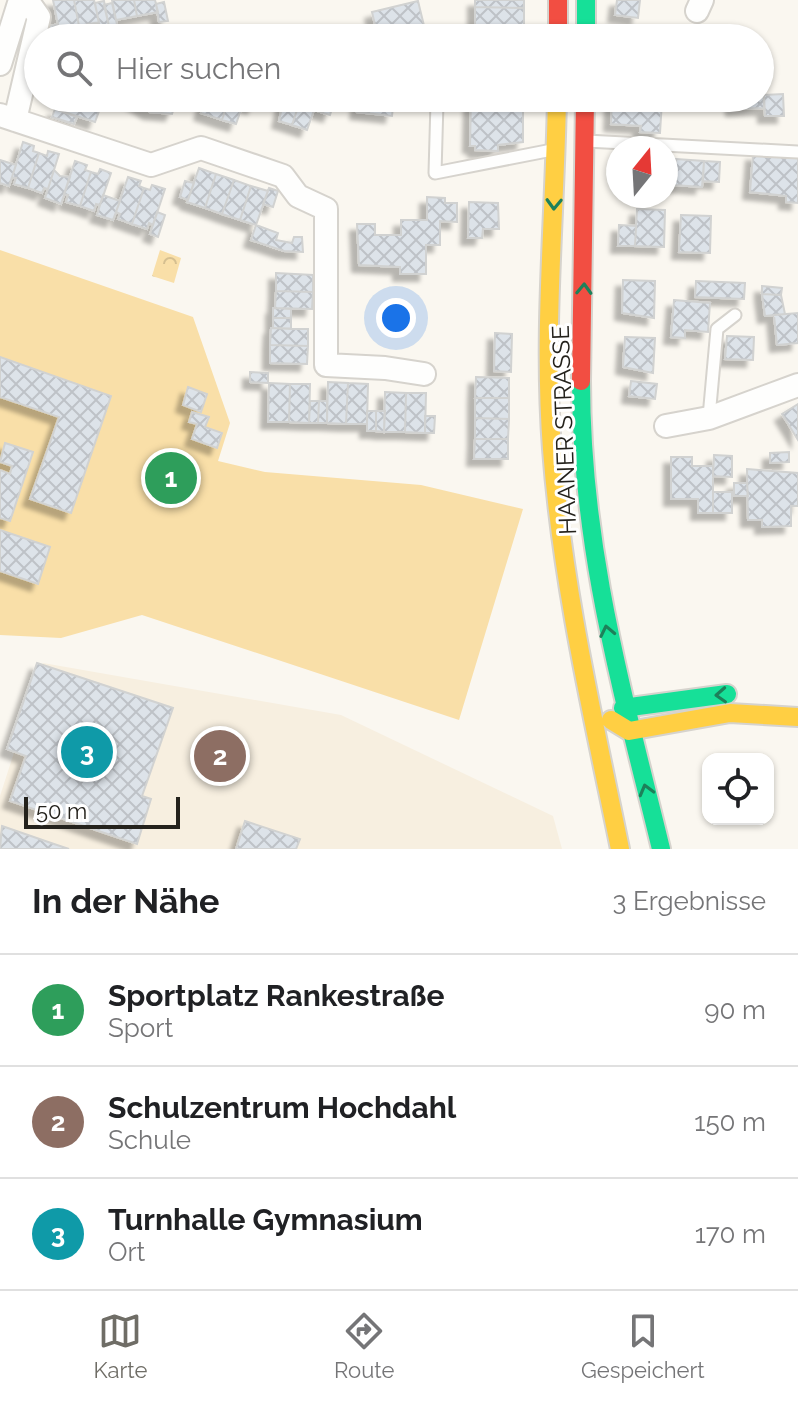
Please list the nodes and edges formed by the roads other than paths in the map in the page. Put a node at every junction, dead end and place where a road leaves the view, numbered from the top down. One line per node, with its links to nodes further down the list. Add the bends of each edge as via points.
1 (20, 0): 8 (street)
2 (27, 0): 5 (street, via 39,17)
3 (558, 0): 6 (main road)
4 (586, 0): 7 (main road)
5 (37, 24)
6 (558, 24)
7 (586, 24)
8 (0, 64)
9 (24, 65): 13 (street)
10 (437, 112): 15 (lane, via 435,173)
11 (557, 112): 15 (main road, HAANER STRASSE)
12 (585, 112): 14 (main road, HAANER STRASSE)
13 (8, 117): 18 (street, via 151,165 201,148 283,176 298,196 326,209 326,365)
14 (586, 141): 16 (lane); 27 (main road, HAANER STRASSE, one-way to 14, via 584,481)
15 (557, 149): 22 (main road, HAANER STRASSE, one-way to 22, via 549,357 552,446 564,569)
16 (798, 152)
17 (735, 315): 20 (lane, via 717,329)
18 (424, 374)
19 (798, 385): 20 (street)
20 (709, 418): 21 (street)
21 (666, 426)
22 (585, 681): 27 (main road); 28 (main road, HAANER STRASSE)
23 (753, 695): 27 (main road, one-way to 27, via 722,694)
24 (777, 697): 25 (main road)
25 (798, 700)
26 (798, 717): 27 (main road, via 730,713)
27 (622, 721): 28 (main road); 30 (main road, HAANER STRASSE, one-way to 27)
28 (601, 750): 29 (main road, HAANER STRASSE)
29 (620, 849)
30 (661, 849)

